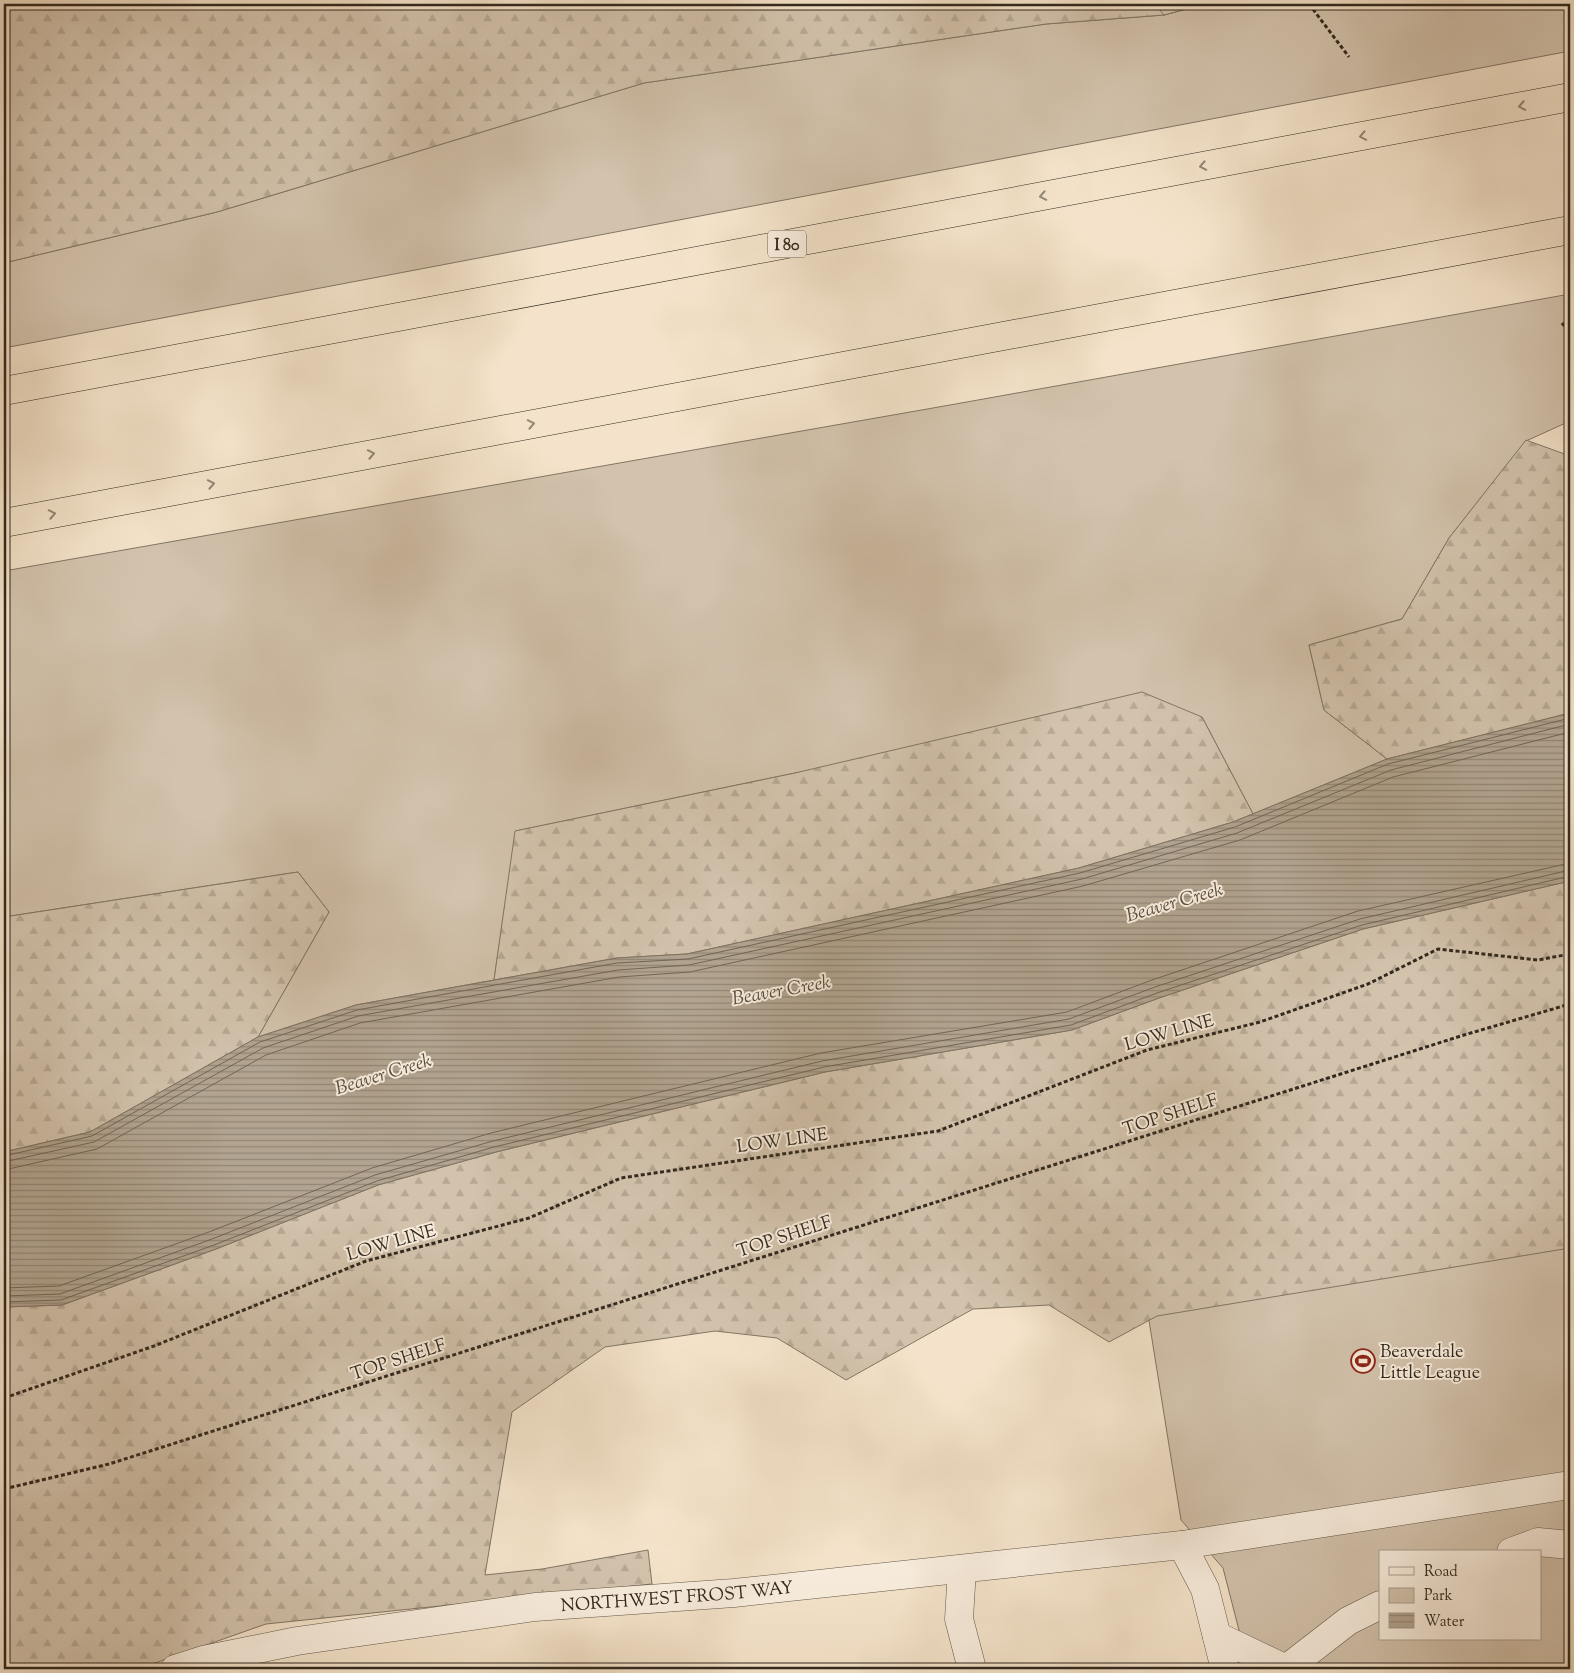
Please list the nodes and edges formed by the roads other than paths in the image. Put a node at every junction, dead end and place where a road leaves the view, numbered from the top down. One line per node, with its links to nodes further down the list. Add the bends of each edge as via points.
1 (1570, 97): 3 (highway, I 80, one-way to 3)
2 (1570, 230): 4 (highway, one-way to 2)
3 (4, 391)
4 (4, 523)
5 (1570, 1484): 6 (street, NORTHWEST FROST WAY)
6 (1182, 1545): 9 (street, NORTHWEST FROST WAY); 11 (street, via 1205,1589)
7 (1570, 1545): 8 (street, via 1538,1542)
8 (1516, 1550)
9 (962, 1569): 12 (street, NORTHWEST FROST WAY, via 734,1593 535,1607 297,1641 203,1660); 13 (street, via 959,1619)
10 (1379, 1606): 15 (street, via 1348,1621)
11 (1217, 1636): 14 (street); 15 (street)
12 (175, 1669)
13 (972, 1669)
14 (1225, 1669)
15 (1286, 1669)

